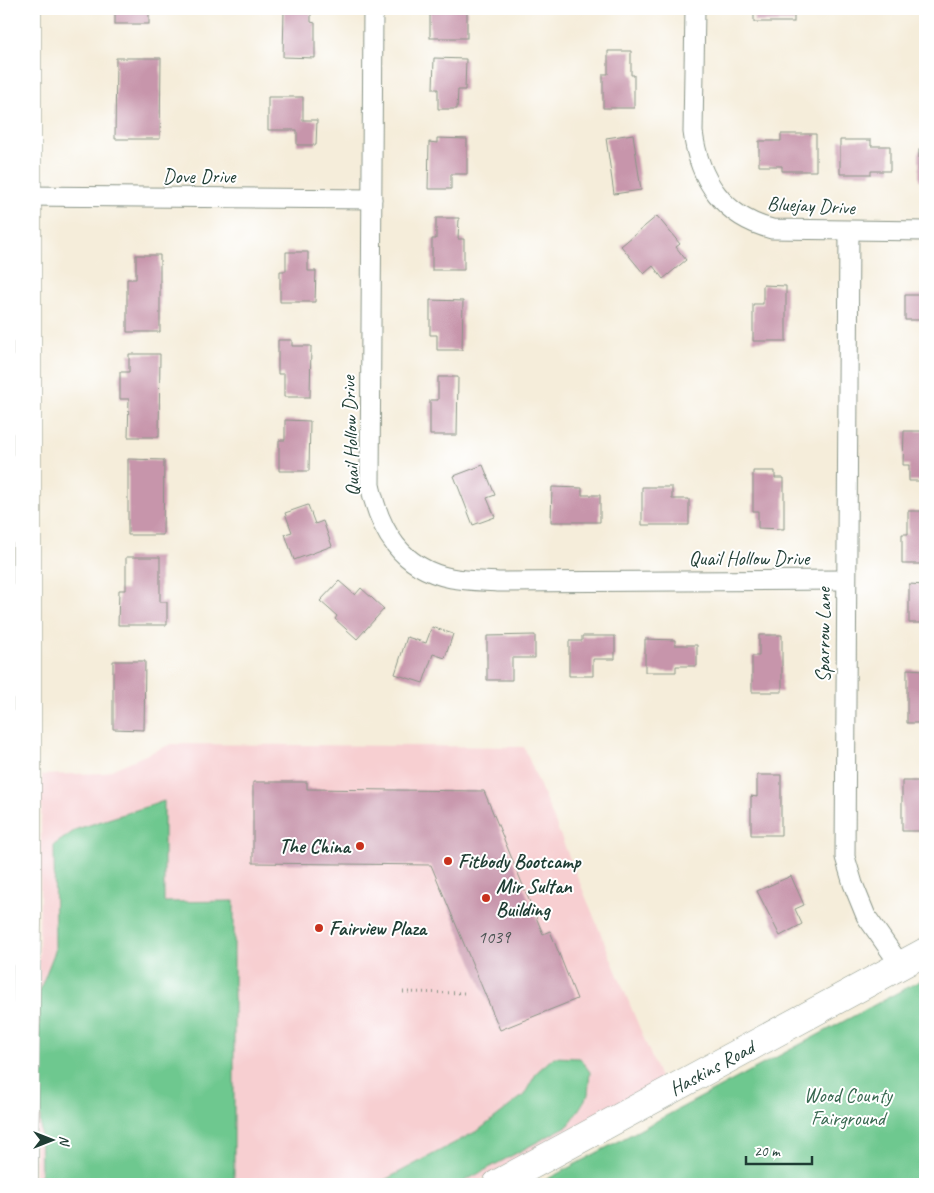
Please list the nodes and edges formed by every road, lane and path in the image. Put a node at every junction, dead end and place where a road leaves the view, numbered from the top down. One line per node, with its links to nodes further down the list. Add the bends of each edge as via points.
1 (27, 9): 4 (street)
2 (373, 9): 5 (street, Quail Hollow Drive)
3 (695, 9): 6 (street, Bluejay Drive, via 693,132 700,165 716,194 728,207 756,225 772,229)
4 (25, 196): 5 (street, Dove Drive); 13 (street, via 27,924)
5 (372, 200): 8 (street, Quail Hollow Drive, via 370,485 382,528 405,556 435,574 452,579 498,582)
6 (849, 231): 7 (street, Bluejay Drive); 8 (street, Sparrow Lane)
7 (925, 231)
8 (846, 580): 10 (street, Sparrow Lane, via 845,857 866,916)
9 (925, 952): 10 (street, Haskins Road)
10 (901, 966): 14 (street, Haskins Road)
11 (403, 992): 12 (path)
12 (466, 993)
13 (24, 1184)
14 (497, 1184)

